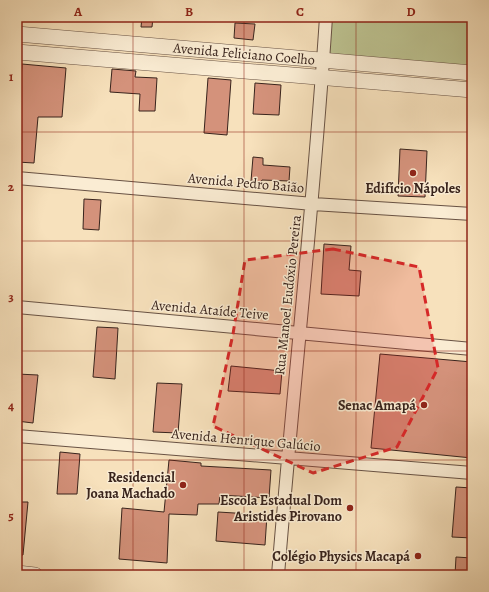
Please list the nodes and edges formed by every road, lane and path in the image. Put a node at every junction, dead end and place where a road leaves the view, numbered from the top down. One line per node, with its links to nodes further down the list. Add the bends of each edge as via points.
1 (326, 17): 5 (street, Rua Manoel Eudóxio Pereira)
2 (17, 34): 3 (street, Avenida Feliciano Coelho)
3 (133, 43): 5 (street, Avenida Feliciano Coelho); 6 (street)
4 (17, 52): 6 (street, Avenida Feliciano Coelho)
5 (323, 61): 7 (street, Avenida Feliciano Coelho); 9 (street, Rua Manoel Eudóxio Pereira)
6 (131, 62): 9 (street, Avenida Feliciano Coelho)
7 (424, 70): 8 (street, Avenida Feliciano Coelho); 10 (street)
8 (472, 73)
9 (322, 79): 10 (street, Avenida Feliciano Coelho); 13 (street, Rua Manoel Eudóxio Pereira)
10 (424, 86): 11 (street, Avenida Feliciano Coelho)
11 (472, 90)
12 (17, 178): 13 (street, Avenida Pedro Baião)
13 (313, 204): 14 (street, Avenida Pedro Baião); 16 (street, Rua Manoel Eudóxio Pereira)
14 (472, 214)
15 (17, 307): 16 (street, Avenida Ataíde Teive)
16 (299, 333): 17 (street, Avenida Ataíde Teive); 19 (street, Rua Manoel Eudóxio Pereira)
17 (472, 348)
18 (17, 436): 19 (street, Avenida Henrique Galúcio)
19 (287, 458): 20 (street, Avenida Henrique Galúcio); 23 (street, Rua Manoel Eudóxio Pereira)
20 (472, 473)
21 (17, 574): 22 (street)
22 (35, 575)
23 (278, 575)

